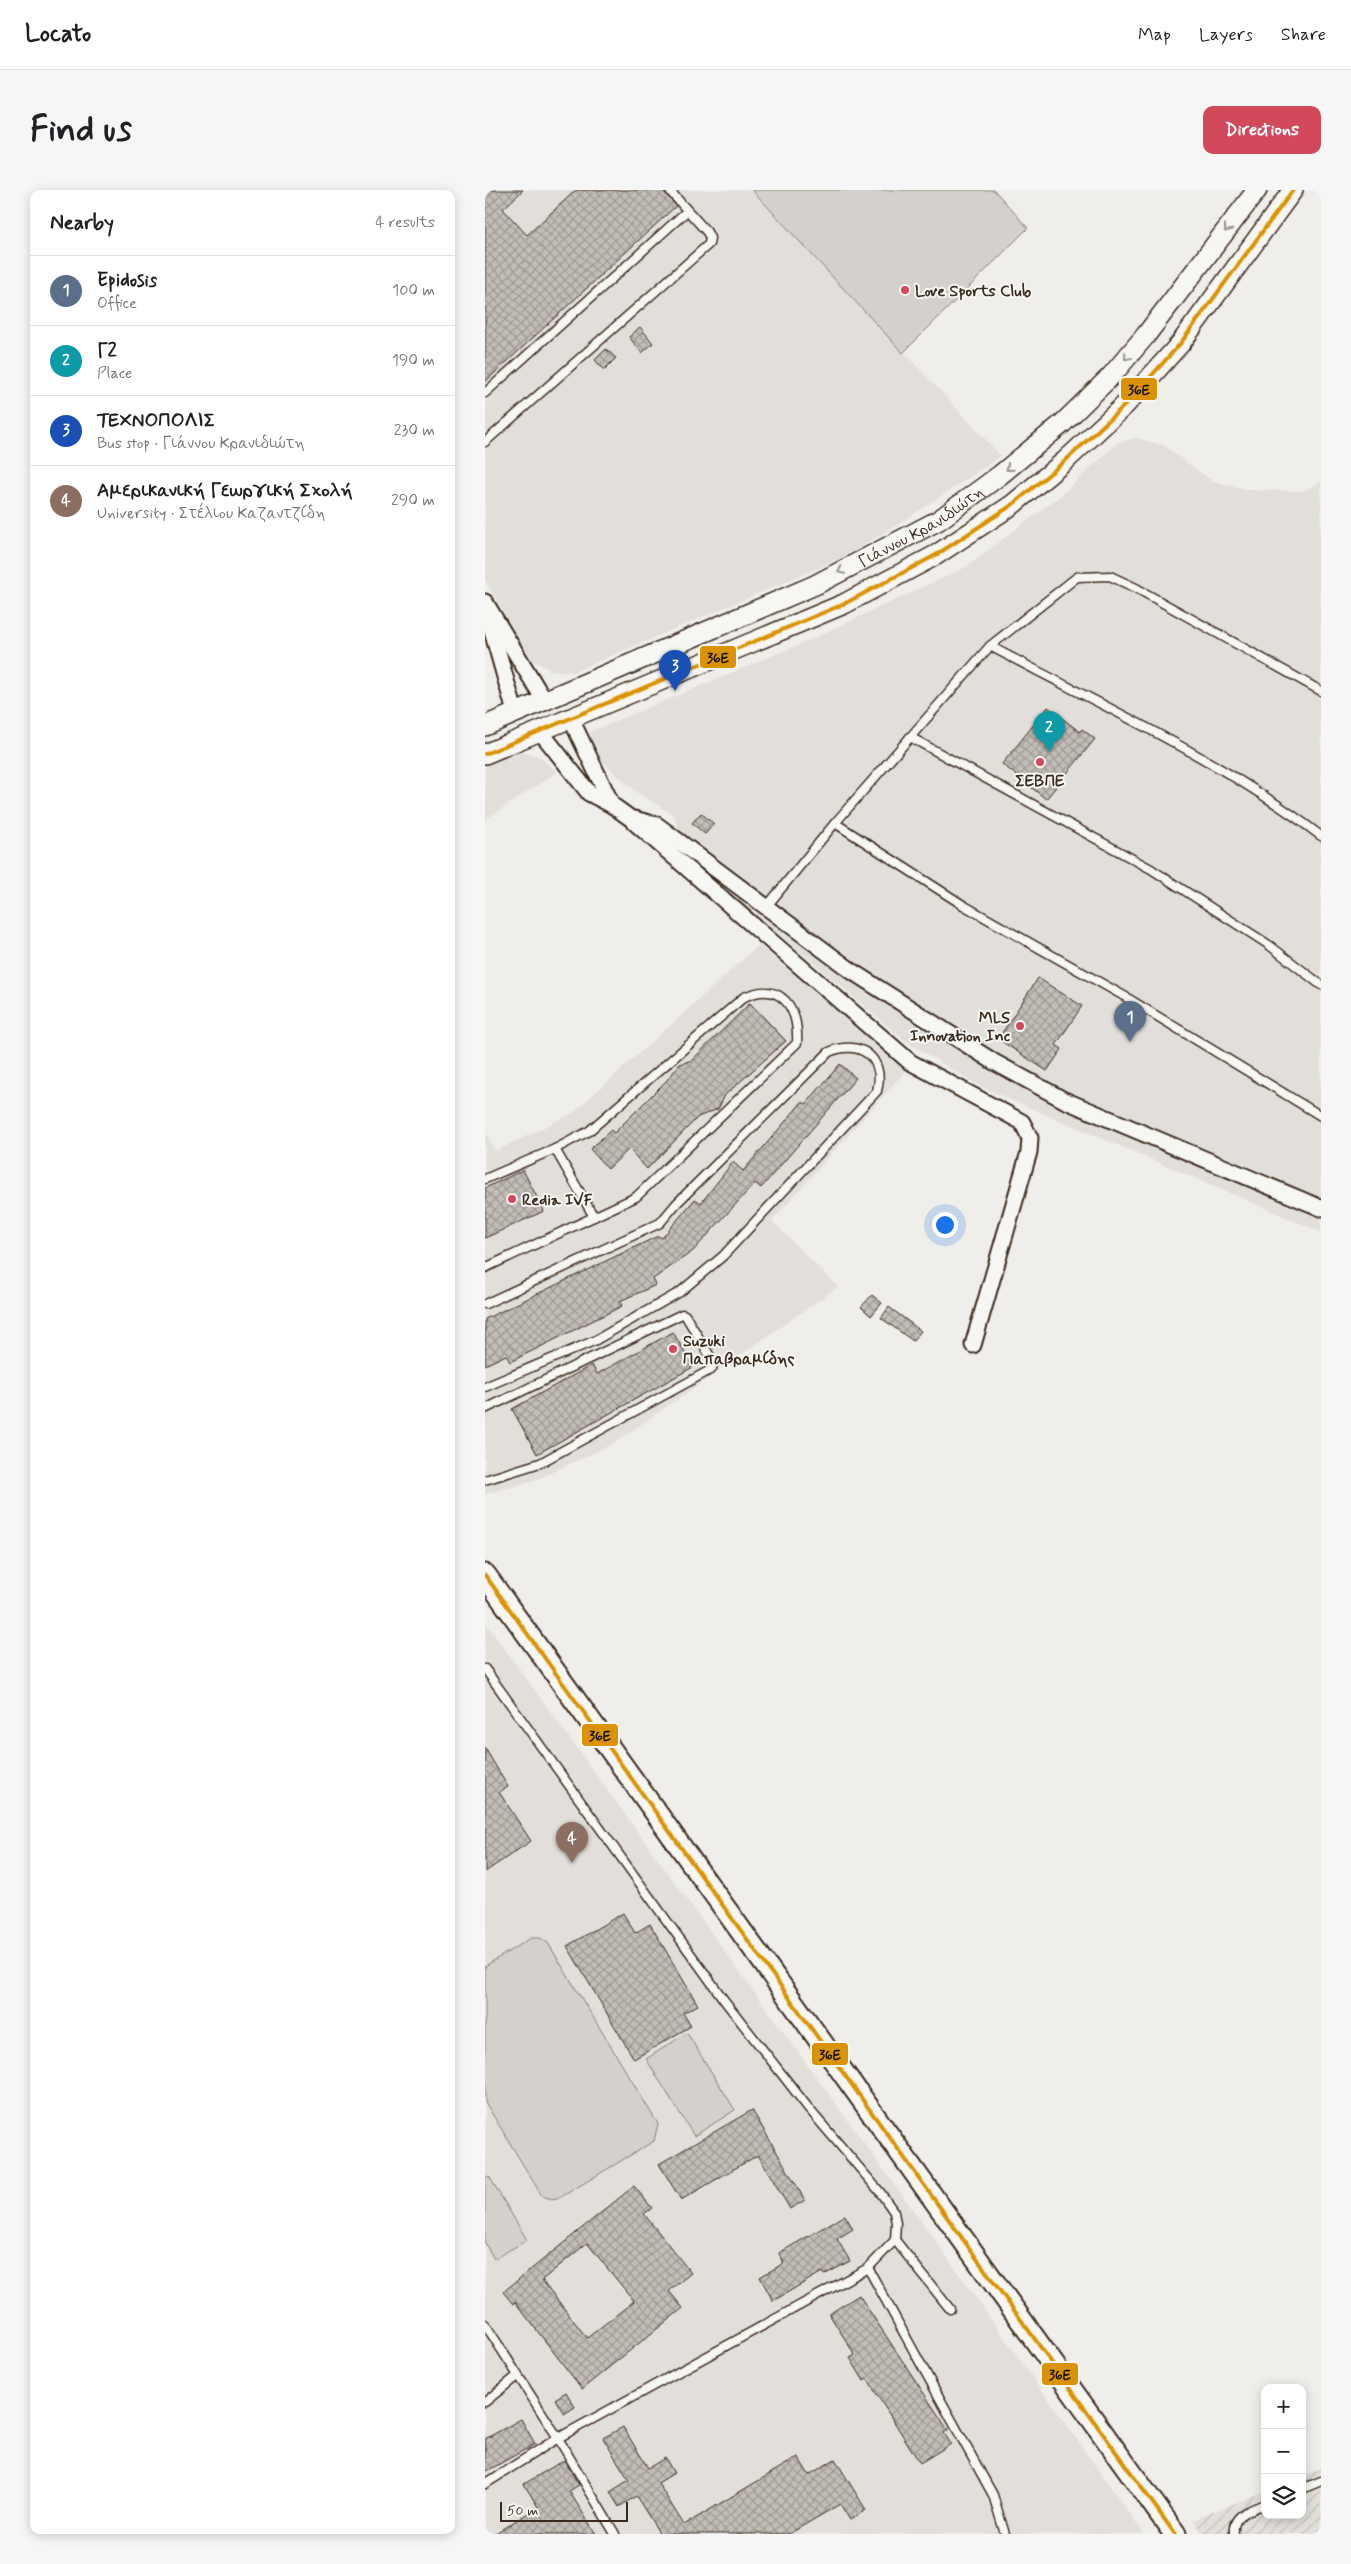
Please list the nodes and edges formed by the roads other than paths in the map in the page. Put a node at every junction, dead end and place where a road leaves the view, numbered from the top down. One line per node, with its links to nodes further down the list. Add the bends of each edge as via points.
1 (669, 190): 4 (lane)
2 (1257, 190): 11 (street, Γιάννου Κρανιδιώτη, one-way to 11, via 1146,335 1112,374 1063,423 939,520 815,585)
3 (1293, 190): 13 (street, Γιάννου Κρανιδιώτη, via 1180,344 1126,404 1012,505 936,555 844,604)
4 (687, 211): 5 (lane); 6 (lane, via 707,232 709,244)
5 (485, 393)
6 (485, 442)
7 (485, 602): 11 (street)
8 (485, 606): 12 (street)
9 (990, 646): 10 (lane, via 1077,577 1109,576); 16 (lane); 21 (lane, via 1163,737 1280,805)
10 (1321, 692)
11 (544, 700): 12 (street, Γιάννου Κρανιδιώτη)
12 (515, 712): 14 (street, Γιάννου Κρανιδιώτη)
13 (570, 717): 15 (street, Γιάννου Κρανιδιώτη); 18 (street)
14 (485, 726)
15 (540, 731): 17 (street, Γιάννου Κρανιδιώτη); 18 (street, via 589,793)
16 (910, 737): 20 (lane); 23 (lane, via 1151,869 1269,945)
17 (485, 754)
18 (611, 805): 19 (street)
19 (630, 818): 22 (street, via 657,825); 31 (street, via 909,1062 1022,1122 1030,1138 1029,1152)
20 (835, 823): 22 (lane); 24 (lane, via 963,905 1124,996)
21 (1321, 836)
22 (767, 906): 27 (street, via 853,972 994,1062 1064,1100)
23 (1321, 986)
24 (1321, 1116)
25 (555, 1150): 26 (lane); 28 (lane); 28 (lane, via 589,1130 743,997 759,992 775,994 793,1009 797,1043 636,1197)
26 (485, 1179)
27 (1321, 1208)
28 (594, 1217): 29 (lane)
29 (485, 1268)
30 (485, 1304): 32 (lane, via 660,1223 829,1052 851,1046 873,1059 879,1074 877,1091 723,1256 680,1292 596,1340)
31 (973, 1345)
32 (485, 1387)
33 (485, 1409): 34 (lane, via 682,1314 713,1361 712,1368 540,1463)
34 (485, 1480)
35 (485, 1575): 50 (main road)
36 (485, 1669): 37 (lane, via 723,2000 880,2192 894,2212)
37 (895, 2240): 38 (lane); 39 (lane)
38 (868, 2268): 43 (lane); 49 (lane, via 993,2495)
39 (950, 2309)
40 (485, 2324): 41 (lane)
41 (517, 2376): 42 (lane); 43 (lane)
42 (485, 2402)
43 (558, 2438): 45 (lane); 48 (lane)
44 (1321, 2481): 46 (lane)
45 (485, 2484)
46 (1306, 2487)
47 (1261, 2506): 51 (lane, via 1238,2517 1234,2522)
48 (615, 2534)
49 (1005, 2534)
50 (1175, 2534)
51 (1234, 2534)

